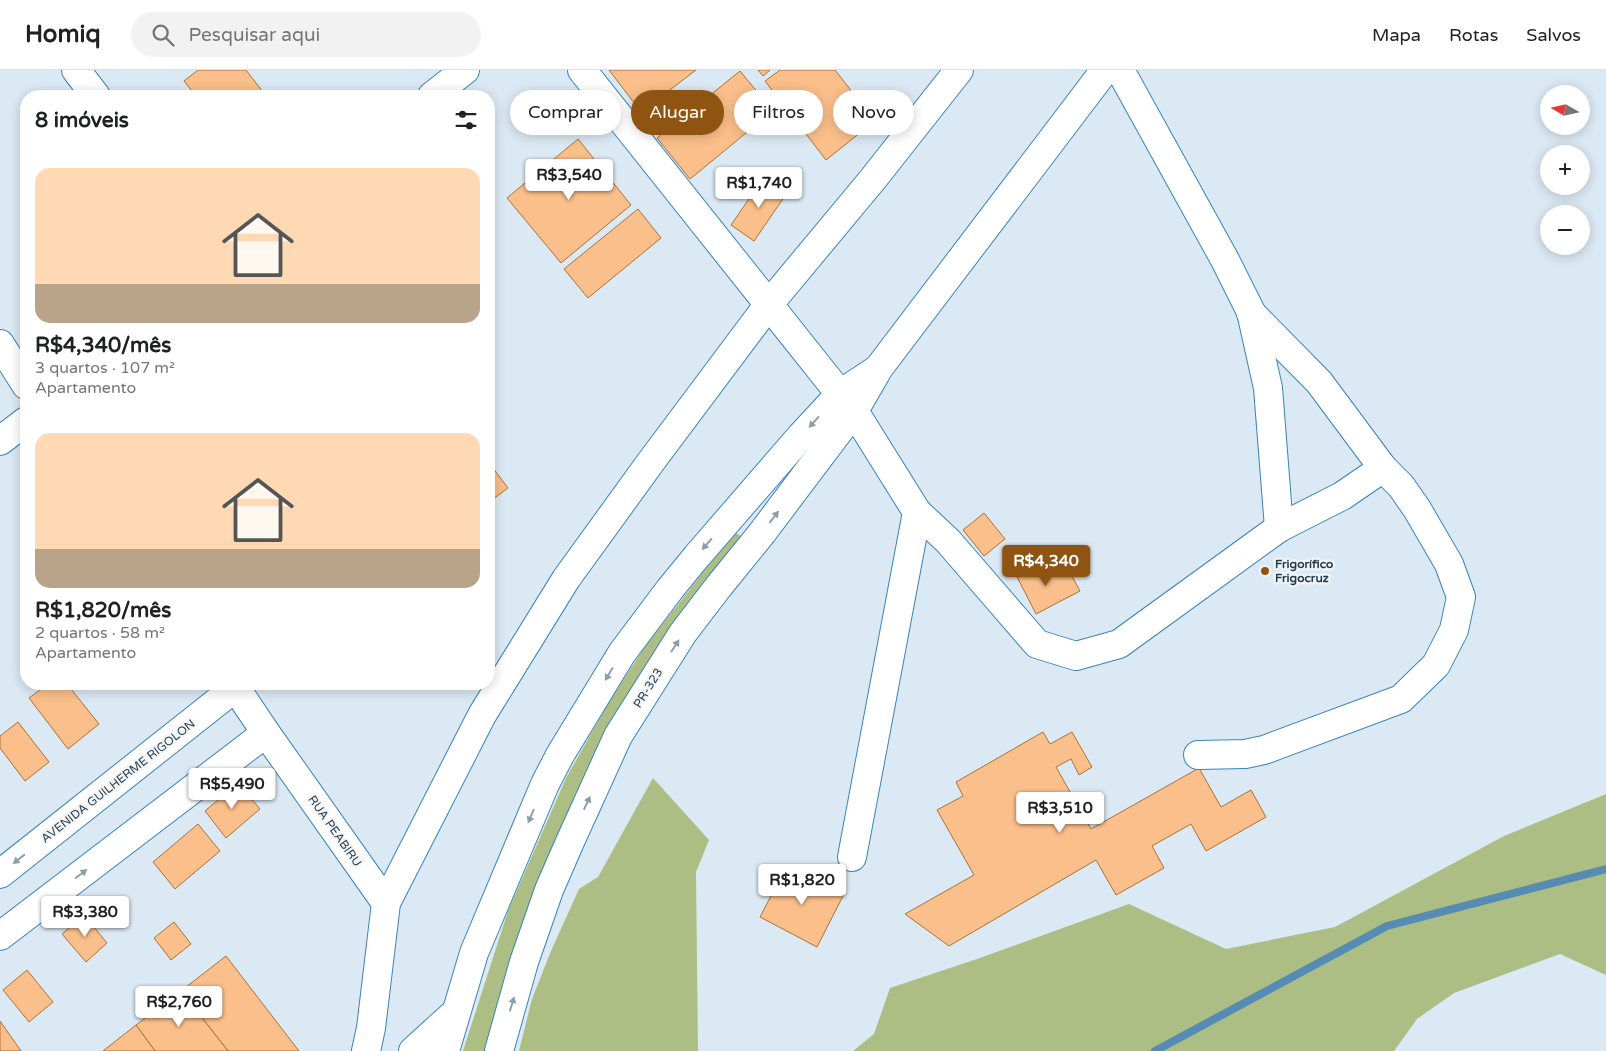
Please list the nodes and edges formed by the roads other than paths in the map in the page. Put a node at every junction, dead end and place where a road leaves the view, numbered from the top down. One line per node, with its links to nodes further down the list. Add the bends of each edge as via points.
1 (76, 70): 7 (main road)
2 (464, 70): 8 (main road)
3 (582, 70): 9 (main road)
4 (959, 70): 9 (main road)
5 (1105, 70): 13 (main road, PR-323, via 878,369)
6 (1120, 70): 10 (main road)
7 (91, 90)
8 (439, 90)
9 (769, 304): 13 (main road); 25 (main road, via 566,579 482,716)
10 (1251, 312): 16 (main road, via 1319,382); 18 (main road, via 1268,388)
11 (0, 344): 12 (main road)
12 (20, 376)
13 (847, 403): 17 (main road); 27 (main road, one-way to 27, via 746,498 622,653 545,784 474,953); 31 (main road, PR-323, one-way to 13, via 524,962 549,890 618,736 683,633 762,533)
14 (20, 426): 15 (main road)
15 (0, 441)
16 (1383, 468): 18 (main road, via 1342,496); 22 (main road, via 1417,509 1449,564 1461,597 1454,630 1436,665 1401,699 1264,750 1245,754)
17 (917, 512): 18 (main road, via 960,555 1037,644 1076,656 1119,644); 23 (main road)
18 (1279, 528)
19 (230, 690): 24 (main road, AVENIDA GUILHERME RIGOLON, one-way to 24)
20 (238, 690): 21 (main road, RUA PEABIRU)
21 (266, 733): 25 (main road, RUA PEABIRU); 26 (main road, one-way to 21)
22 (1198, 755)
23 (852, 857)
24 (0, 874)
25 (386, 903): 28 (main road)
26 (0, 936)
27 (456, 1012): 29 (main road); 30 (main road)
28 (366, 1051)
29 (413, 1051)
30 (445, 1051)
31 (499, 1051)

